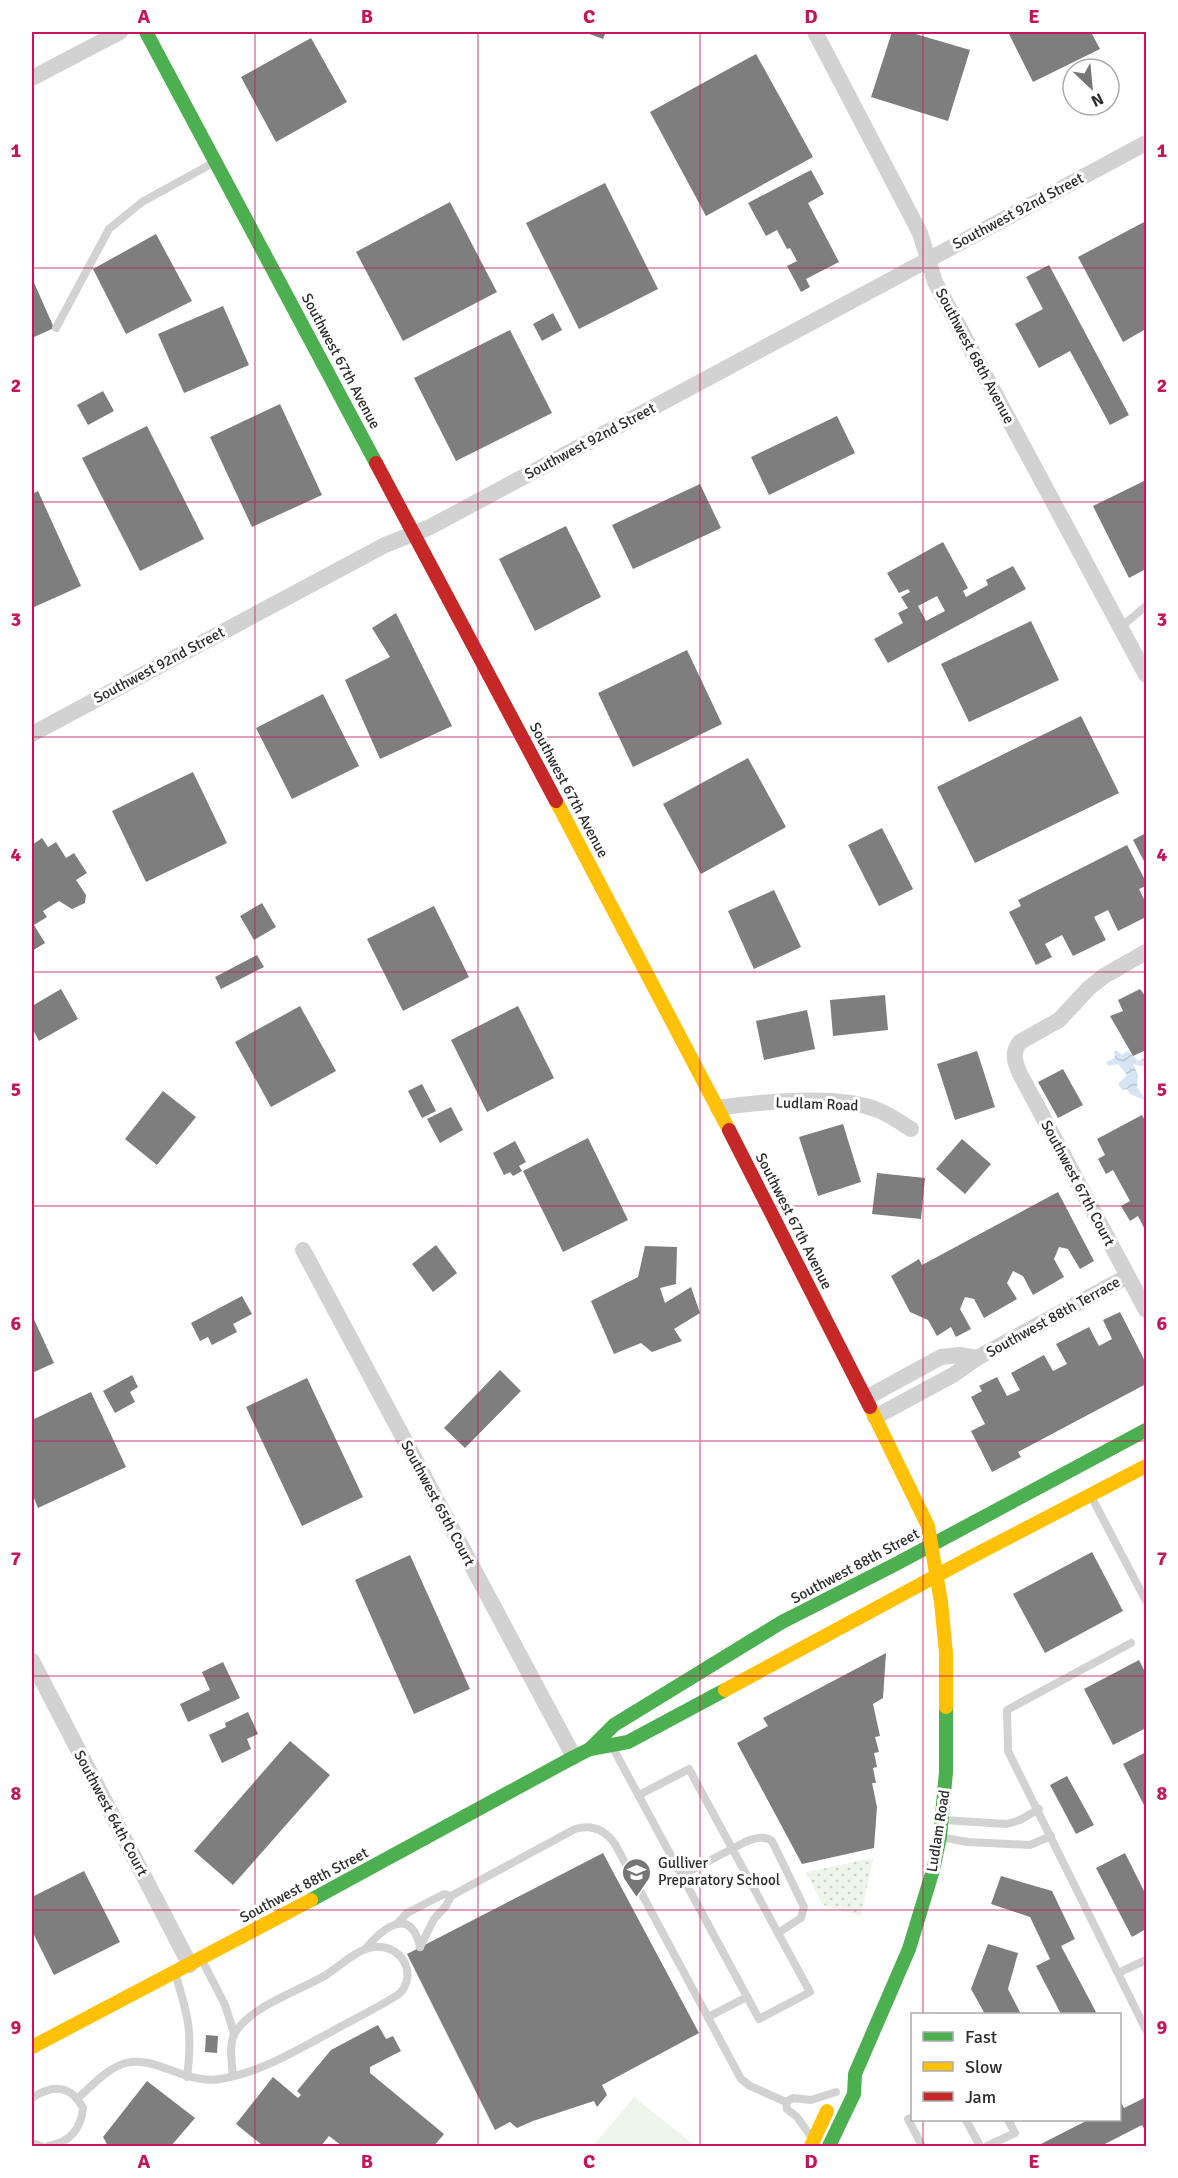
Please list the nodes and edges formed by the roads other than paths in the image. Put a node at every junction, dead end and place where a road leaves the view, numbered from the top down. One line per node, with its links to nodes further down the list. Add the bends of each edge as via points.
1 (120, 32): 4 (street)
2 (146, 32): 6 (main road, Southwest 67th Avenue)
3 (815, 32): 7 (street, Southwest 68th Avenue, via 920,233)
4 (32, 78)
5 (1146, 143): 7 (street, Southwest 92nd Street)
6 (216, 162): 8 (lane, via 142,202 109,229); 9 (main road, Southwest 67th Avenue)
7 (928, 259): 9 (street, Southwest 92nd Street); 11 (street, Southwest 68th Avenue, via 935,282)
8 (56, 328)
9 (414, 533): 13 (street, Southwest 92nd Street); 15 (main road, Southwest 67th Avenue)
10 (1146, 606): 11 (lane)
11 (1121, 627): 12 (street, Southwest 68th Avenue)
12 (1146, 675)
13 (32, 734)
14 (1146, 952): 18 (street, Southwest 67th Court, via 1104,976 1059,1020 1020,1042 1014,1054 1020,1074)
15 (718, 1108): 16 (street, Ludlam Road, via 774,1102 850,1103 875,1109); 21 (main road, Southwest 67th Avenue)
16 (912, 1129)
17 (303, 1250): 32 (street, Southwest 65th Court)
18 (1128, 1276): 19 (street, Southwest 67th Court); 20 (street, Southwest 88th Terrace)
19 (1146, 1310)
20 (977, 1358): 21 (street, Southwest 88th Terrace, via 940,1357); 22 (street, Southwest 88th Terrace, via 954,1375)
21 (866, 1398): 22 (main road, Southwest 67th Avenue)
22 (876, 1417): 26 (main road, Southwest 67th Avenue, via 924,1516)
23 (1146, 1430): 26 (main road, Southwest 88th Street)
24 (1146, 1466): 25 (main road, Southwest 88th Street)
25 (1090, 1495): 27 (main road, Southwest 88th Street); 28 (lane)
26 (932, 1544): 27 (main road, Southwest 67th Avenue); 31 (main road, Southwest 88th Street, via 782,1622 614,1725)
27 (938, 1575): 31 (main road, Southwest 88th Street, via 628,1742); 35 (main road, Ludlam Road, via 946,1677)
28 (1146, 1601)
29 (1131, 1643): 34 (lane, via 1006,1710 1008,1751)
30 (32, 1661): 45 (street, Southwest 64th Court)
31 (608, 1739): 32 (main road, Southwest 88th Street); 33 (lane)
32 (574, 1757): 45 (main road, Southwest 88th Street)
33 (639, 1794): 38 (lane, via 689,1768); 39 (lane)
34 (1039, 1809): 35 (lane, via 1007,1824); 36 (lane)
35 (943, 1820): 37 (main road, Ludlam Road)
36 (1052, 1836): 37 (lane, via 1030,1845); 48 (lane)
37 (940, 1837): 55 (main road, Ludlam Road, via 909,1949)
38 (732, 1848): 39 (lane); 42 (lane); 42 (lane, via 755,1838 772,1842 804,1907 801,1918)
39 (682, 1875): 50 (lane)
40 (451, 1896): 41 (lane, via 444,1894 407,1913); 41 (lane, via 420,1947 409,1926); 51 (lane, via 574,1829 600,1830 615,1844)
41 (397, 1924): 43 (lane, via 384,1929)
42 (778, 1933): 50 (lane, via 810,1992 759,2019)
43 (365, 1949): 49 (lane, via 383,1946 397,1951 404,1959); 53 (lane, via 327,1975 260,2011)
44 (1146, 1960): 48 (lane)
45 (196, 1962): 47 (main road, Southwest 88th Street); 53 (lane, via 225,2005)
46 (414, 1968): 49 (lane)
47 (175, 1973): 54 (main road, Southwest 88th Street); 57 (lane, via 190,2030)
48 (1118, 1973): 52 (lane)
49 (408, 1979): 56 (lane, via 404,1989 392,1998 277,2060)
50 (747, 1997): 51 (lane)
51 (708, 2018): 61 (lane, via 741,2079)
52 (1146, 2030)
53 (234, 2033): 56 (lane)
54 (32, 2047)
55 (855, 2074): 58 (main road, Ludlam Road); 70 (main road, Ludlam Road, via 854,2094)
56 (233, 2076): 57 (lane, via 208,2080)
57 (187, 2077): 60 (lane, via 153,2065 126,2063 111,2070)
58 (836, 2092): 61 (lane); 67 (main road, Ludlam Road)
59 (32, 2098): 60 (lane, via 49,2089 60,2089)
60 (78, 2098): 66 (lane, via 83,2108 82,2119)
61 (786, 2102): 67 (lane)
62 (911, 2118): 71 (lane, via 908,2119)
63 (967, 2121): 72 (lane)
64 (1009, 2121): 73 (lane, via 1015,2133)
65 (32, 2143): 68 (lane)
66 (64, 2144): 69 (lane)
67 (812, 2144)
68 (41, 2146)
69 (48, 2146)
70 (830, 2146)
71 (922, 2146)
72 (980, 2146)
73 (987, 2146)

